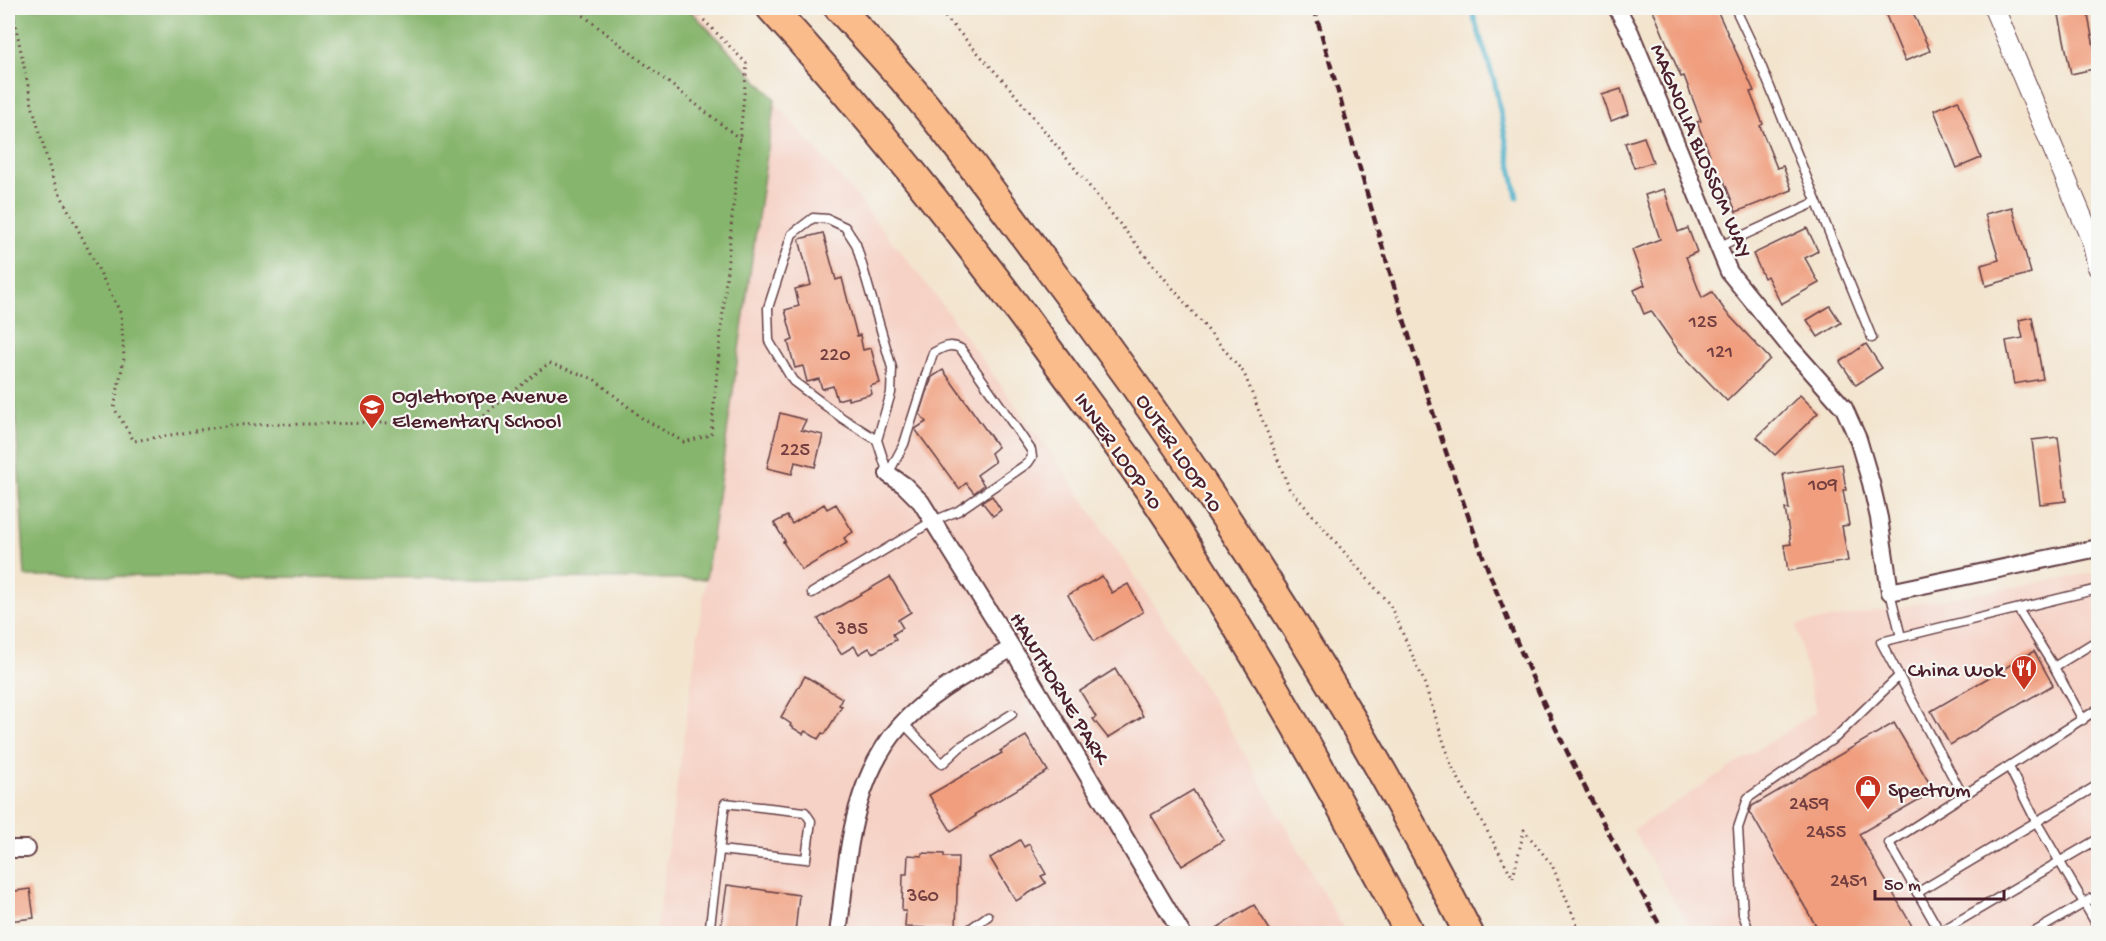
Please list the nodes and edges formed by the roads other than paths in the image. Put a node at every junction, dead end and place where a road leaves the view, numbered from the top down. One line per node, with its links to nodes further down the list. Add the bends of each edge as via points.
1 (771, 8): 46 (highway, INNER LOOP 10, via 936,202 1004,289 1155,499 1271,683)
2 (839, 8): 47 (highway, OUTER LOOP 10, via 904,80 963,155 1156,413 1326,676)
3 (1617, 8): 8 (street, MAGNOLIA BLOSSOM WAY)
4 (1735, 8): 6 (lane)
5 (1994, 8): 7 (street)
6 (1816, 201): 8 (lane); 10 (lane)
7 (2095, 246): 9 (street)
8 (1718, 247): 16 (street, MAGNOLIA BLOSSOM WAY, via 1738,285 1844,408 1871,483)
9 (2098, 267)
10 (1872, 338)
11 (877, 440): 11 (lane, via 891,393 892,368 856,244 845,227 828,219 813,218 792,234 784,254 768,308 768,341 792,381); 12 (lane)
12 (888, 474): 13 (street, HAWTHORNE PARK, via 904,484); 13 (lane, via 904,444 933,353 955,345 1025,441 1032,457 958,511)
13 (933, 520): 17 (lane); 21 (street, HAWTHORNE PARK)
14 (2098, 548): 16 (street)
15 (2098, 589): 18 (lane)
16 (1890, 592): 19 (lane)
17 (812, 593)
18 (2018, 609): 19 (lane); 22 (lane)
19 (1901, 637): 23 (lane, via 1881,642)
20 (2098, 640): 22 (lane)
21 (1012, 648): 27 (street, via 947,687); 45 (street, HAWTHORNE PARK)
22 (2054, 667): 26 (lane)
23 (1899, 676): 30 (lane); 48 (lane, via 1836,737 1748,798 1738,828 1743,914)
24 (2098, 710): 26 (lane)
25 (1012, 714): 27 (lane, via 960,747 942,764)
26 (2083, 720): 28 (lane)
27 (903, 723): 43 (street, via 884,746 862,789)
28 (2009, 767): 30 (lane); 31 (lane)
29 (2098, 785): 31 (lane)
30 (1963, 796): 37 (lane, via 1889,843)
31 (2037, 823): 36 (lane); 37 (lane)
32 (2098, 839): 36 (lane)
33 (8, 849): 34 (street)
34 (27, 849)
35 (719, 850): 35 (lane, via 725,803 806,812 811,821 806,859); 42 (lane)
36 (2060, 862): 39 (lane); 49 (lane)
37 (1917, 893): 49 (lane)
38 (2098, 894): 39 (lane)
39 (2084, 903): 41 (lane); 50 (lane)
40 (988, 916): 44 (lane)
41 (2098, 927)
42 (709, 933)
43 (838, 933)
44 (963, 933)
45 (1182, 933)
46 (1410, 933)
47 (1469, 933)
48 (1750, 933)
49 (1940, 933)
50 (2031, 933)

